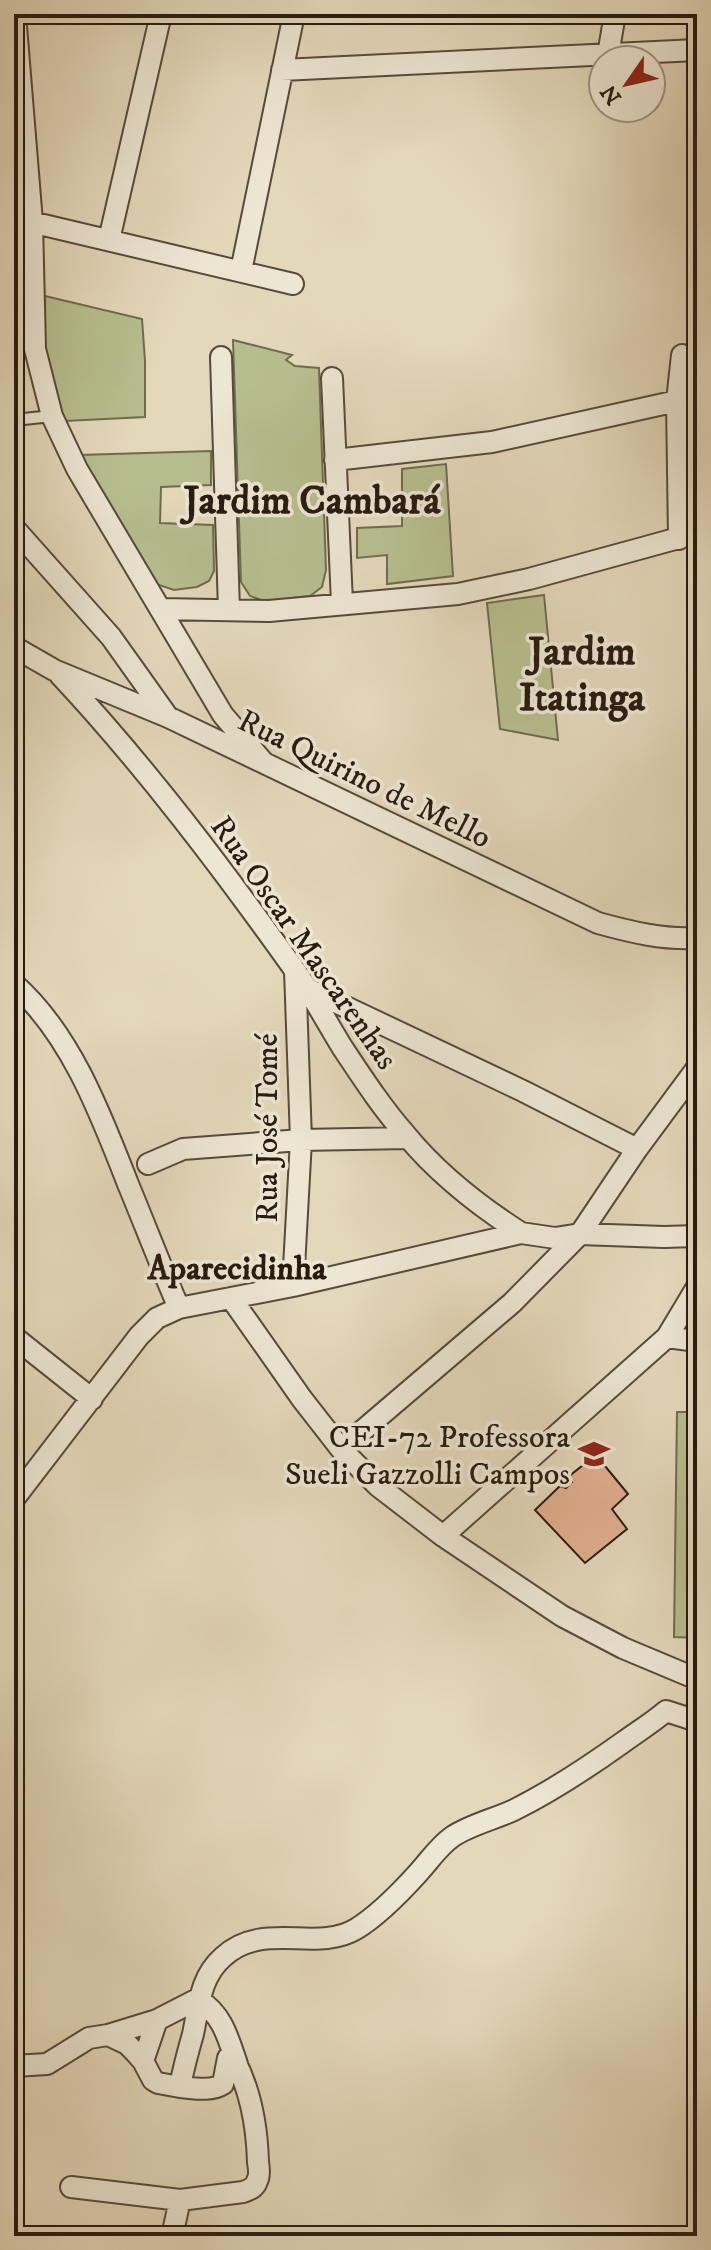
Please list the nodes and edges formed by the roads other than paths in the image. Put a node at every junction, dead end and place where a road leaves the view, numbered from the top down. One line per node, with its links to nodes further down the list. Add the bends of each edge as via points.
1 (15, 14): 10 (street)
2 (161, 14): 11 (street)
3 (294, 14): 9 (street)
4 (615, 14): 5 (street)
5 (610, 44)
6 (697, 50): 7 (street)
7 (667, 52)
8 (587, 56): 9 (street)
9 (282, 70): 12 (street)
10 (23, 220): 11 (street); 18 (street, via 35,349)
11 (109, 240): 12 (street)
12 (241, 271): 13 (street)
13 (293, 284)
14 (682, 355): 17 (street)
15 (221, 357): 25 (street)
16 (332, 378): 20 (street)
17 (677, 401): 20 (street, via 492,442); 22 (street)
18 (52, 416): 19 (lane); 24 (street, via 77,469)
19 (14, 420)
20 (335, 460): 23 (street)
21 (14, 528): 28 (street, via 111,637)
22 (688, 536): 23 (street, via 458,594)
23 (342, 603): 25 (street)
24 (160, 609): 25 (street); 29 (street, via 223,715)
25 (229, 610)
26 (14, 647): 27 (street, Rua Quirino de Mello)
27 (54, 670): 28 (street, Rua Quirino de Mello); 31 (street, Rua Oscar Mascarenhas, via 167,800)
28 (168, 717): 29 (street, Rua Quirino de Mello)
29 (264, 763): 30 (street, Rua Quirino de Mello, via 598,923 644,935)
30 (697, 938)
31 (295, 970): 33 (street, Rua Oscar Mascarenhas); 38 (street, Rua José Tomé)
32 (14, 984): 47 (street, via 55,1030 98,1107)
33 (308, 989): 37 (street, Rua Oscar Mascarenhas); 39 (street)
34 (697, 1068): 36 (street)
35 (697, 1098): 36 (street)
36 (671, 1102): 39 (street)
37 (408, 1138): 38 (street); 41 (street, Rua Oscar Mascarenhas, via 475,1202)
38 (301, 1140): 40 (street, via 183,1149); 44 (street, Rua José Tomé)
39 (637, 1149): 42 (street)
40 (148, 1164)
41 (521, 1233): 42 (street, via 555,1238); 44 (street)
42 (580, 1234): 43 (street); 52 (street, via 512,1303)
43 (697, 1236)
44 (293, 1286): 46 (street)
45 (697, 1287): 49 (street)
46 (231, 1298): 47 (street); 52 (street)
47 (179, 1308): 51 (street, via 157,1318 139,1336)
48 (14, 1337): 51 (street)
49 (667, 1337): 50 (street); 54 (street)
50 (697, 1341)
51 (92, 1399): 53 (street)
52 (341, 1449): 54 (street, via 378,1486)
53 (14, 1499)
54 (443, 1536): 55 (street, via 562,1616)
55 (697, 1679)
56 (697, 1721): 57 (street, via 666,1711 550,1791 452,1837 355,1930 332,1938 273,1937 237,1946 211,1968)
57 (198, 1999): 58 (street); 61 (street, via 212,2008); 63 (street)
58 (157, 2020): 59 (street); 60 (street)
59 (108, 2035): 60 (street, via 127,2044); 62 (street, via 89,2038 47,2064)
60 (143, 2061): 63 (street, via 153,2080)
61 (237, 2064): 63 (street, via 228,2058 220,2087); 65 (street, via 258,2139 257,2183 243,2192)
62 (14, 2066)
63 (180, 2087)
64 (71, 2187): 65 (street)
65 (180, 2200): 66 (street)
66 (172, 2236)

